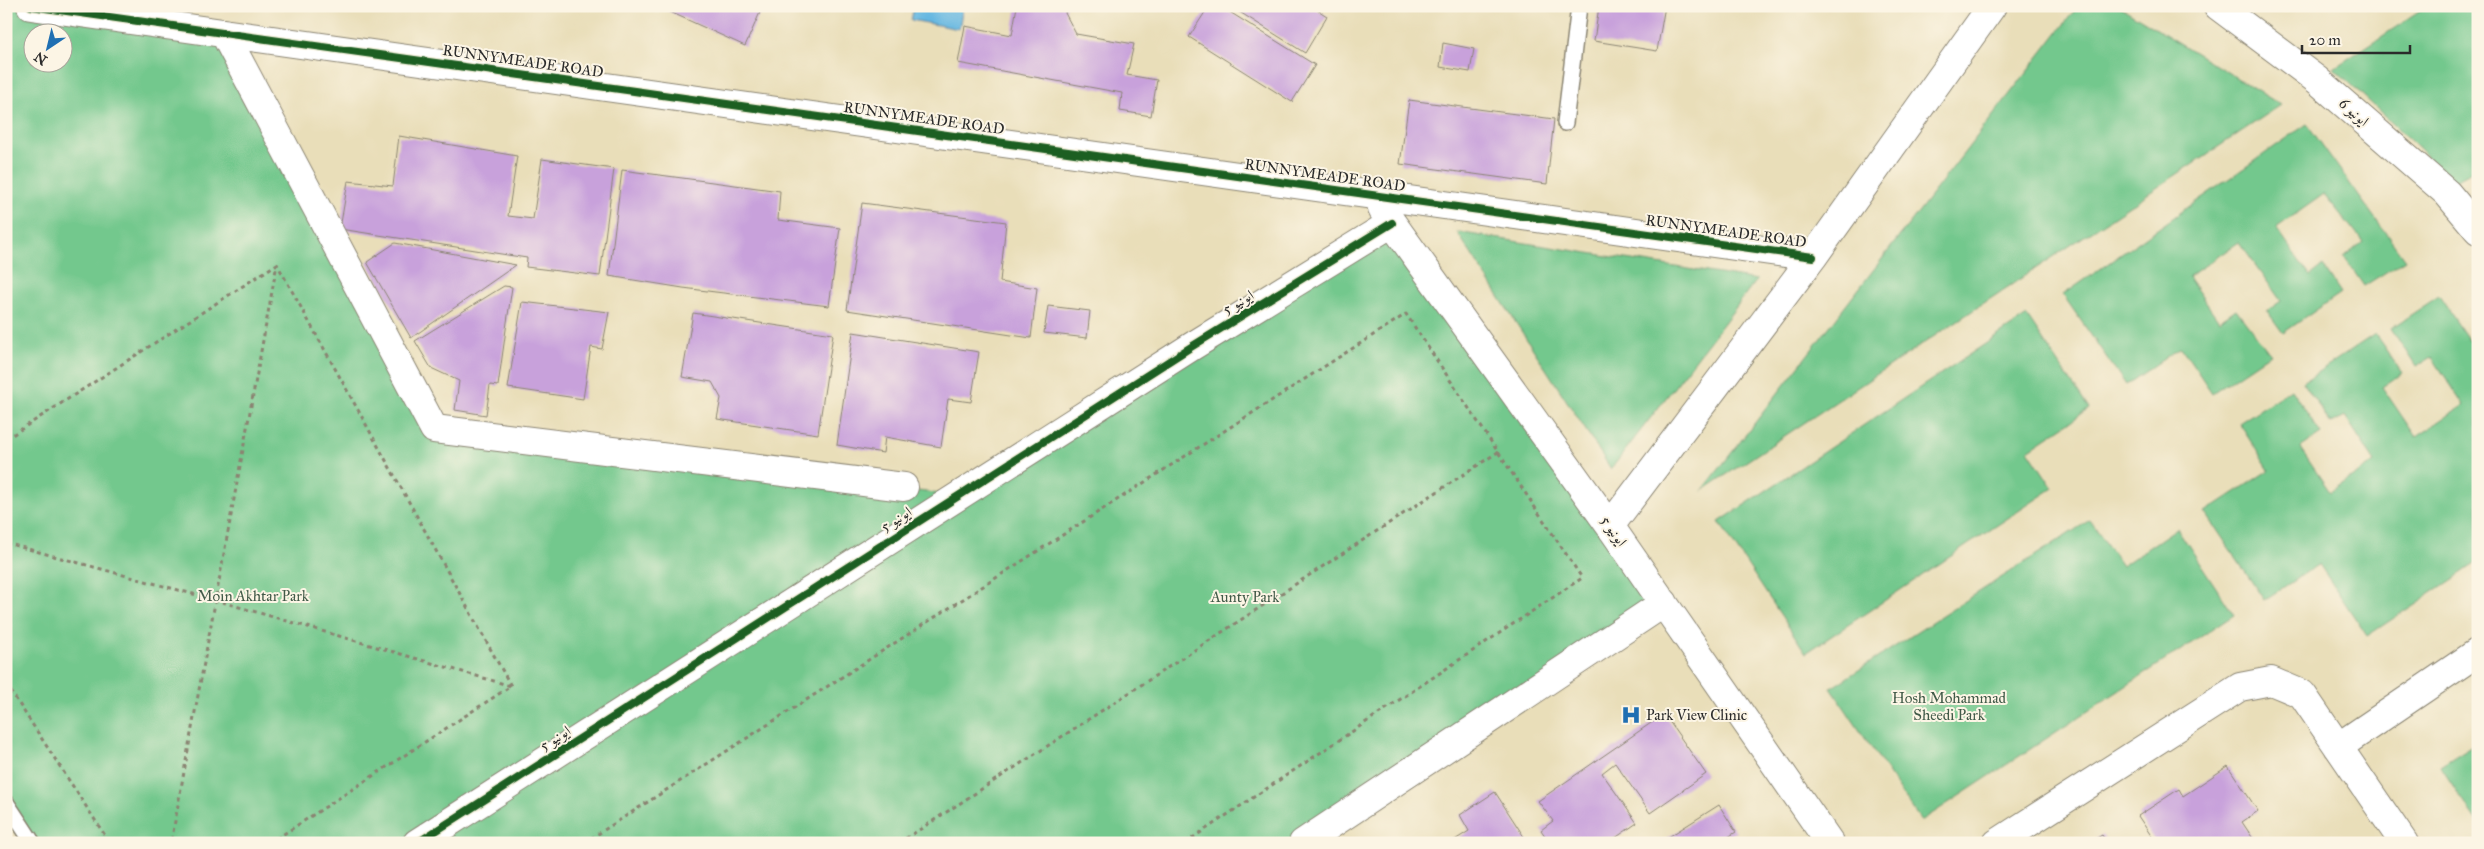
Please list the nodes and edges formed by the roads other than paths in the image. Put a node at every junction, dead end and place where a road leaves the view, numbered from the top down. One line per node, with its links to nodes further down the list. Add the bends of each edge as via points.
1 (31, 6): 5 (street, RUNNYMEADE ROAD)
2 (1579, 6): 6 (lane)
3 (1992, 6): 10 (street)
4 (2218, 6): 9 (street, ایونیو 6, via 2317,80 2447,192)
5 (224, 33): 7 (street, RUNNYMEADE ROAD); 11 (street, via 434,429)
6 (1565, 123)
7 (1374, 196): 8 (street, ایونیو 5); 10 (street, RUNNYMEADE ROAD)
8 (1392, 223): 12 (street, ایونیو 5); 18 (street, ایونیو 5, via 1182,352)
9 (2478, 230)
10 (1813, 257): 12 (street)
11 (904, 487)
12 (1610, 526): 13 (street, ایونیو 5)
13 (1664, 603): 19 (street); 20 (street, ایونیو 5)
14 (2478, 652): 15 (street)
15 (2338, 747): 21 (street, via 2302,694 2271,681 2240,687); 22 (street)
16 (6, 802): 17 (lane)
17 (33, 843)
18 (417, 843)
19 (1303, 843)
20 (1830, 843)
21 (1997, 843)
22 (2404, 843)

